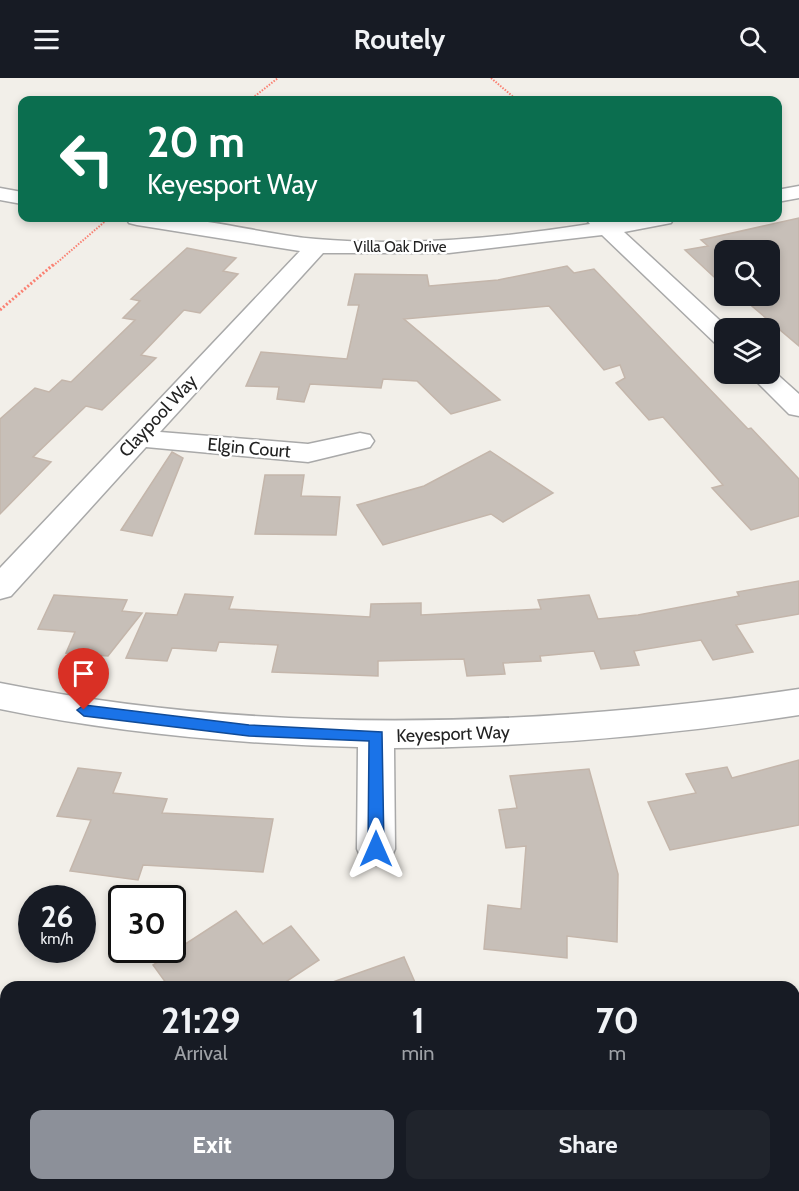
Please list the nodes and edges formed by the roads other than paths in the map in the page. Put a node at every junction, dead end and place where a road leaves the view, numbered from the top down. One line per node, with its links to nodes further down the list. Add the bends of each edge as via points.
1 (0, 194): 2 (street)
2 (18, 197)
3 (163, 222): 5 (street, Villa Oak Drive)
4 (602, 223): 5 (street, Villa Oak Drive, via 540,240 478,246); 6 (street)
5 (317, 246): 9 (street, Claypool Way)
6 (714, 329)
7 (773, 384): 8 (street)
8 (799, 408)
9 (137, 438): 10 (street, Elgin Court, via 308,453); 11 (street, Claypool Way)
10 (360, 441)
11 (0, 588)
12 (0, 696): 14 (street, Keyesport Way, via 249,731)
13 (799, 702): 14 (street, Keyesport Way, via 633,725)
14 (376, 736): 15 (street)
15 (376, 849)

